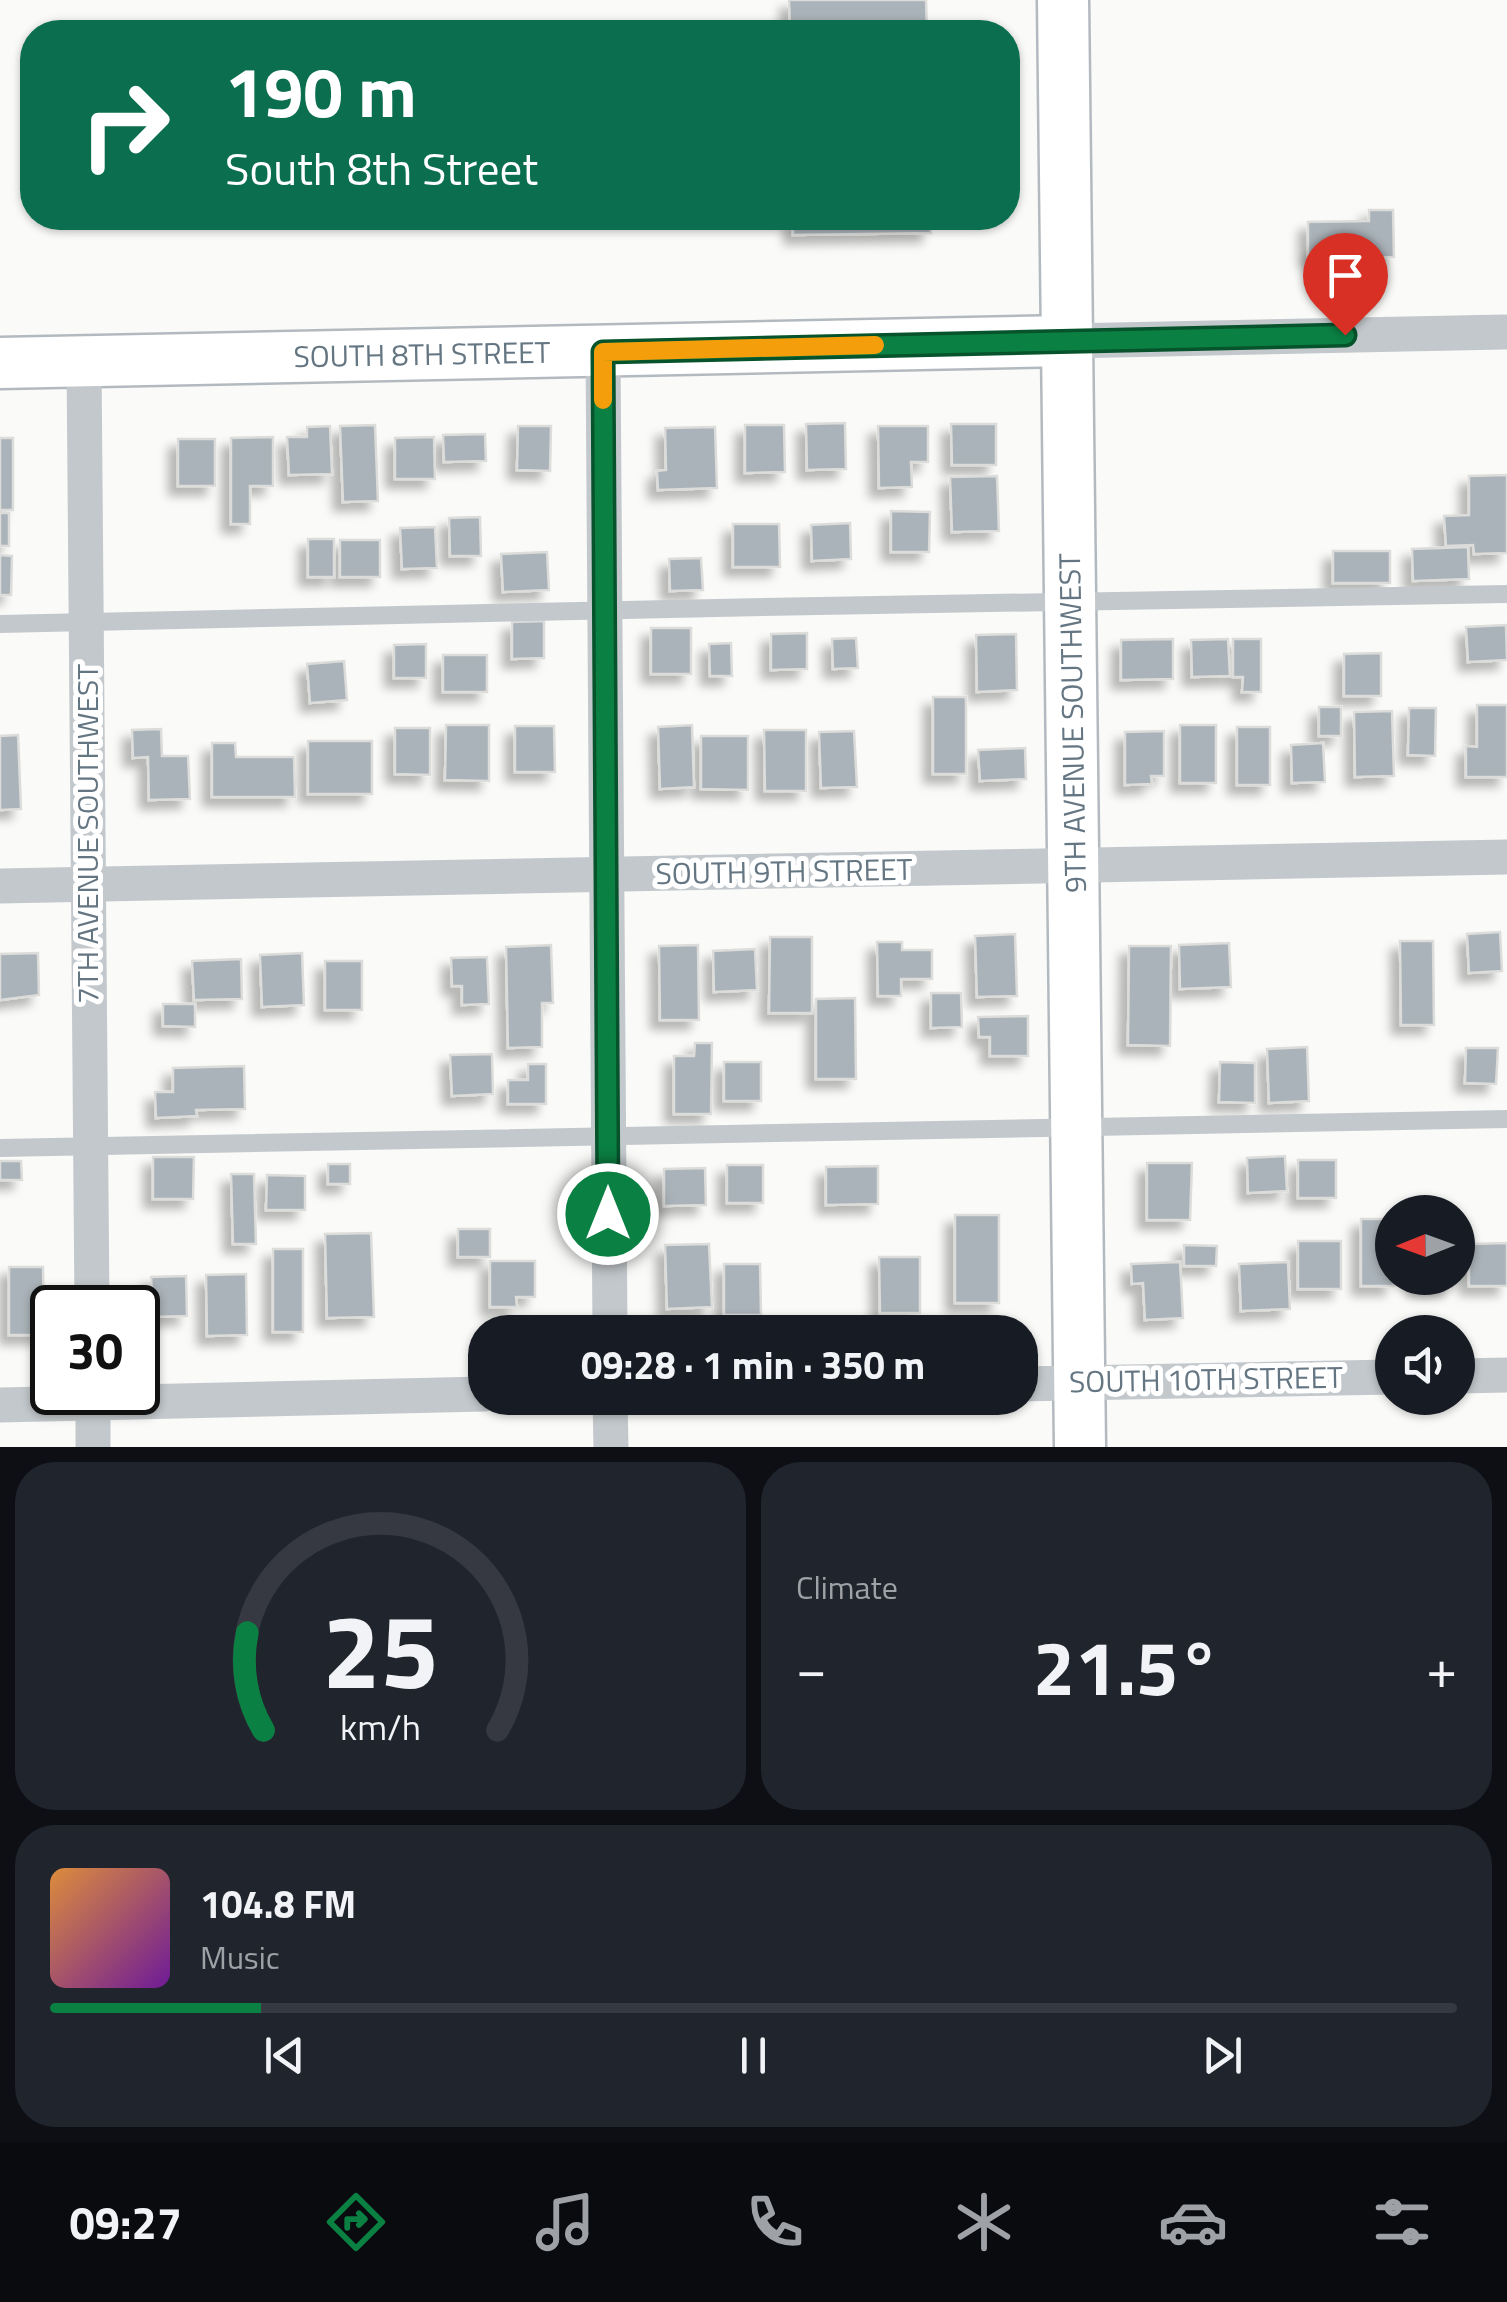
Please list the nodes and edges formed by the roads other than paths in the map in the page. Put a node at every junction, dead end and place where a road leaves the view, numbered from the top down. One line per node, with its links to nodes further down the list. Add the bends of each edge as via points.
1 (1063, 0): 3 (street, 9TH AVENUE SOUTHWEST)
2 (1504, 332): 3 (street, SOUTH 8TH STREET)
3 (1066, 341): 4 (street, SOUTH 8TH STREET); 8 (street, 9TH AVENUE SOUTHWEST)
4 (603, 352): 5 (street, SOUTH 8TH STREET); 9 (street)
5 (84, 362): 6 (street, SOUTH 8TH STREET); 10 (street, 7TH AVENUE SOUTHWEST)
6 (0, 363)
7 (1507, 594): 8 (lane)
8 (1071, 599): 9 (lane); 13 (street, 9TH AVENUE SOUTHWEST)
9 (604, 613): 10 (lane); 14 (street)
10 (86, 622): 11 (lane); 15 (street, 7TH AVENUE SOUTHWEST)
11 (0, 624)
12 (1507, 858): 13 (street, SOUTH 9TH STREET)
13 (1075, 866): 14 (street, SOUTH 9TH STREET); 18 (street, 9TH AVENUE SOUTHWEST)
14 (606, 877): 15 (street, SOUTH 9TH STREET); 19 (street)
15 (88, 885): 16 (street, SOUTH 9TH STREET); 20 (street, 7TH AVENUE SOUTHWEST)
16 (0, 886)
17 (1507, 1119): 18 (lane)
18 (1077, 1126): 19 (lane); 27 (street, 9TH AVENUE SOUTHWEST)
19 (608, 1135): 20 (lane); 23 (street)
20 (90, 1146): 21 (lane); 22 (street, 7TH AVENUE SOUTHWEST)
21 (0, 1148)
22 (92, 1285)
23 (610, 1315)
24 (1507, 1375): 25 (street)
25 (1475, 1376)
26 (1375, 1377): 27 (street, SOUTH 10TH STREET)
27 (1078, 1383): 28 (street, SOUTH 10TH STREET); 37 (street, 9TH AVENUE SOUTHWEST)
28 (1038, 1384)
29 (468, 1394): 30 (street)
30 (160, 1397)
31 (30, 1403): 32 (street)
32 (0, 1406)
33 (93, 1415): 35 (street)
34 (610, 1415): 36 (street)
35 (93, 1447)
36 (611, 1447)
37 (1080, 1447)

